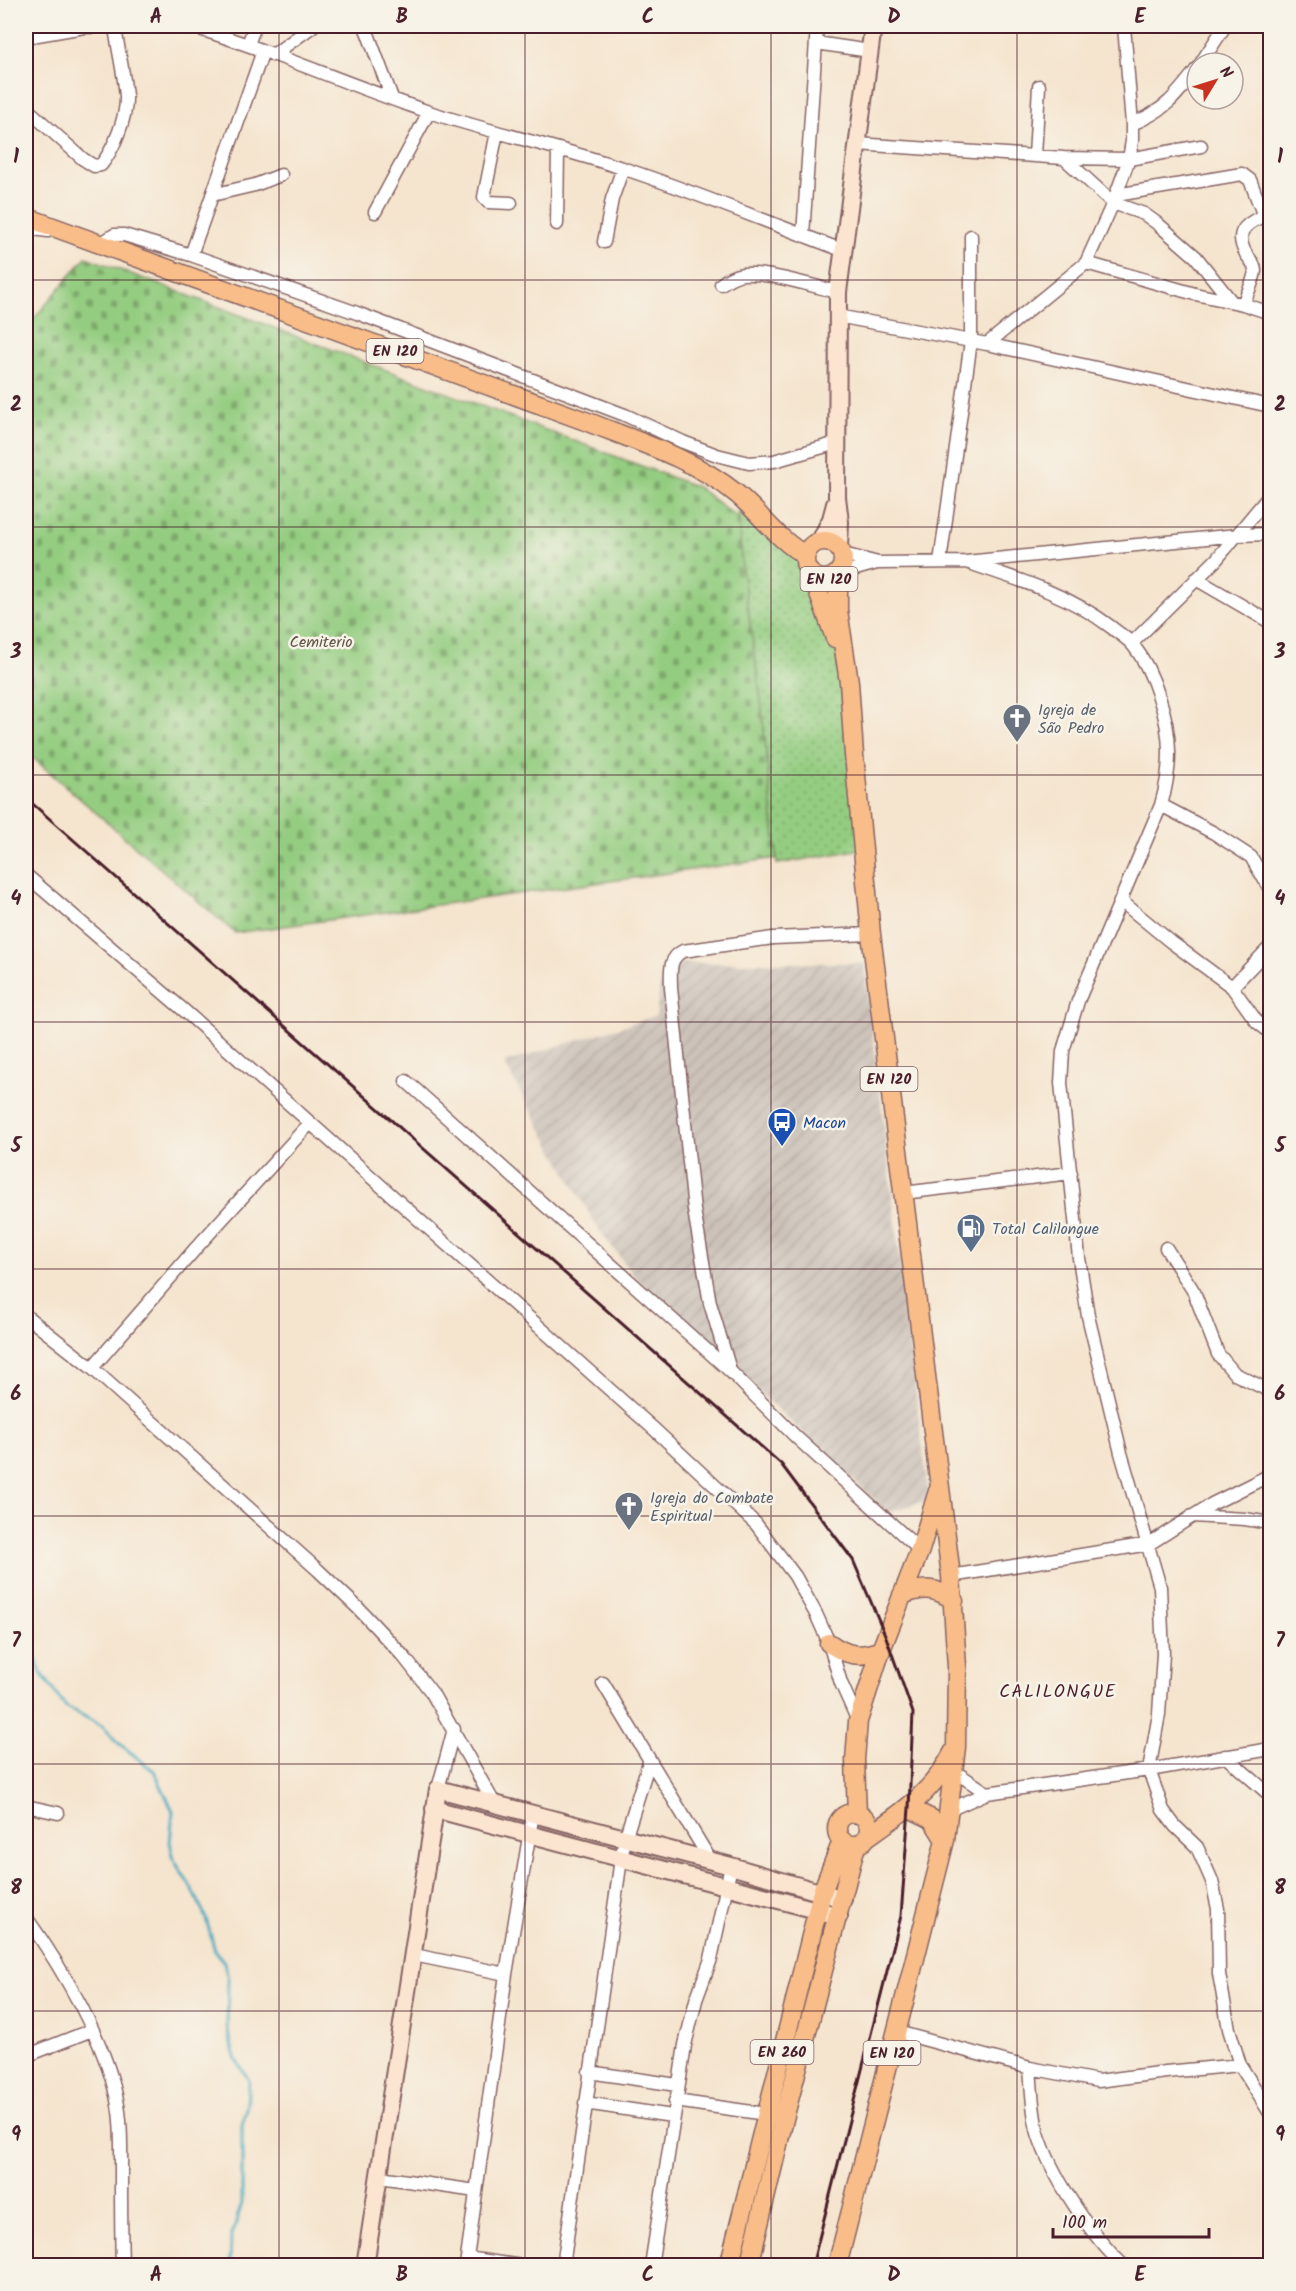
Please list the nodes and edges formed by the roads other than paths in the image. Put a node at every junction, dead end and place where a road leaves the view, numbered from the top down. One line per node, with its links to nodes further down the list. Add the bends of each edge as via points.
1 (115, 26): 10 (street); 19 (street, via 126,98 123,117 101,165 94,166 83,159)
2 (190, 26): 12 (street)
3 (255, 26): 12 (street)
4 (314, 26): 15 (street)
5 (365, 26): 18 (street)
6 (817, 26): 11 (street)
7 (873, 26): 13 (street)
8 (1124, 26): 21 (street)
9 (1226, 26): 14 (street)
10 (26, 37)
11 (816, 43): 13 (street); 40 (street)
12 (248, 44): 15 (street)
13 (870, 51): 23 (street)
14 (1209, 51)
15 (268, 53): 18 (street); 31 (street)
16 (1185, 84): 21 (street, via 1154,115)
17 (1039, 86): 26 (street)
18 (392, 98): 20 (street)
19 (26, 108)
20 (429, 112): 22 (street); 35 (street)
21 (1132, 124): 28 (street)
22 (496, 132): 25 (street); 33 (street, via 484,197 488,202)
23 (857, 144): 26 (street); 44 (street)
24 (1201, 146): 28 (street)
25 (558, 149): 29 (street); 37 (street)
26 (1035, 156): 27 (street)
27 (1064, 158): 28 (street); 32 (street)
28 (1129, 159): 32 (street)
29 (623, 168): 40 (street); 42 (street)
30 (280, 175): 31 (street)
31 (212, 195): 45 (street)
32 (1115, 199): 46 (street); 49 (street, via 1158,224 1196,257); 49 (street, via 1246,176 1262,211 1261,217 1241,231 1255,272)
33 (511, 203)
34 (26, 208): 39 (street)
35 (375, 212)
36 (26, 217): 39 (main road, EN 120)
37 (557, 224)
38 (26, 228): 39 (street)
39 (75, 235): 43 (main road, EN 120)
40 (803, 235): 44 (street)
41 (970, 236): 52 (street)
42 (604, 242)
43 (100, 244): 45 (street, via 114,235 124,235); 60 (main road, EN 120, via 577,417 676,457 737,494 790,547)
44 (842, 250): 48 (street)
45 (191, 255): 55 (street, via 369,317 625,415 717,455 749,463)
46 (1086, 263): 49 (street); 53 (street)
47 (721, 284): 48 (street, via 745,274)
48 (838, 292): 51 (street)
49 (1237, 302): 50 (street)
50 (1270, 313)
51 (837, 316): 52 (street); 55 (street)
52 (971, 341): 53 (street); 62 (street)
53 (987, 344): 54 (street)
54 (1270, 406)
55 (837, 443): 57 (street)
56 (1270, 495): 59 (street)
57 (837, 497): 60 (street, via 831,519); 61 (street)
58 (1270, 534): 59 (street)
59 (1237, 535): 63 (street); 67 (street)
60 (812, 547): 61 (main road, EN 120, via 830,541); 66 (main road, EN 120, via 807,569)
61 (841, 550): 64 (street); 65 (main road, EN 120, via 844,561)
62 (940, 562): 63 (street); 64 (street)
63 (966, 562): 69 (street, via 1063,597)
64 (878, 563): 65 (street)
65 (838, 574): 66 (main road, EN 120, via 825,579); 70 (main road, EN 120, via 838,610)
66 (812, 575): 70 (main road, EN 120)
67 (1196, 579): 68 (street); 69 (street)
68 (1270, 622)
69 (1132, 643): 71 (street, via 1152,675 1164,712 1170,748 1169,777)
70 (847, 671): 75 (main road, EN 120)
71 (1161, 805): 73 (street, via 1251,857); 74 (street)
72 (26, 875): 80 (street)
73 (1270, 889)
74 (1121, 901): 77 (street); 81 (street, via 1078,1001 1063,1052 1061,1083)
75 (871, 934): 82 (main road, EN 120); 86 (street, via 773,938 683,951 672,961 671,988 694,1210 710,1303)
76 (1270, 947): 77 (street)
77 (1232, 987): 78 (street, via 1257,1022)
78 (1270, 1032)
79 (406, 1081): 86 (street)
80 (310, 1123): 85 (street); 97 (street, via 756,1524 795,1576)
81 (1071, 1173): 82 (street); 92 (street, via 1088,1316 1120,1453)
82 (903, 1193): 89 (main road, EN 120)
83 (1166, 1248): 87 (street, via 1194,1292 1222,1360 1235,1374)
84 (26, 1316): 85 (street)
85 (92, 1368): 101 (street, via 358,1608 404,1657)
86 (730, 1371): 93 (street)
87 (1270, 1391)
88 (1270, 1475): 90 (street)
89 (939, 1486): 93 (main road, EN 120); 94 (main road, EN 120)
90 (1192, 1516): 91 (street); 92 (street)
91 (1270, 1523)
92 (1149, 1544): 94 (street); 106 (street, via 1160,1587 1163,1643 1159,1714)
93 (920, 1550): 95 (main road, EN 120)
94 (951, 1576): 96 (main road, EN 120)
95 (902, 1595): 96 (main road, via 916,1590 939,1590); 98 (main road, EN 120)
96 (954, 1601): 102 (main road, EN 120)
97 (829, 1643): 98 (main road, via 856,1656); 100 (street)
98 (881, 1650): 100 (main road, EN 120)
99 (603, 1683): 105 (street)
100 (858, 1721): 118 (main road, EN 120)
101 (454, 1729): 108 (street); 111 (street)
102 (956, 1747): 107 (main road, EN 120); 113 (main road, via 936,1779)
103 (1270, 1749): 104 (street)
104 (1225, 1756): 106 (street); 110 (street)
105 (649, 1762): 120 (street); 124 (street)
106 (1149, 1770): 109 (street); 138 (street, via 1163,1810 1197,1847 1212,1881 1218,1909 1218,1974)
107 (954, 1771): 109 (street); 115 (main road, EN 120)
108 (438, 1789): 111 (street); 114 (street)
109 (987, 1793): 115 (street)
110 (1270, 1795)
111 (494, 1803): 117 (street)
112 (26, 1806): 116 (street)
113 (909, 1808): 121 (main road, via 932,1819); 122 (main road)
114 (434, 1809): 119 (street); 131 (street)
115 (949, 1810): 121 (main road, EN 120)
116 (58, 1813)
117 (533, 1813): 119 (street); 120 (street)
118 (857, 1814): 122 (main road, EN 120, via 868,1823); 122 (main road, via 839,1821 837,1832)
119 (529, 1835): 123 (street); 132 (street)
120 (625, 1839): 123 (street); 124 (street)
121 (945, 1840): 136 (main road, EN 120)
122 (855, 1841): 127 (main road, EN 260); 128 (main road, EN 260)
123 (621, 1858): 126 (street); 140 (street)
124 (711, 1861): 125 (street)
125 (731, 1866): 126 (street); 127 (street)
126 (726, 1886): 129 (street); 141 (street)
127 (822, 1892): 128 (street); 129 (main road, EN 260)
128 (841, 1907): 129 (street); 134 (main road, EN 260)
129 (819, 1911): 133 (main road, EN 260)
130 (26, 1917): 135 (street)
131 (414, 1955): 132 (street); 147 (street)
132 (506, 1974): 148 (street)
133 (793, 2011): 134 (main road); 145 (main road, EN 260)
134 (811, 2016): 149 (main road, EN 260)
135 (92, 2030): 137 (street); 151 (street, via 112,2077 119,2106)
136 (897, 2032): 139 (street); 158 (main road, EN 120)
137 (26, 2056)
138 (1240, 2065): 139 (street, via 1098,2081); 144 (street)
139 (1030, 2068): 159 (street, via 1038,2133 1052,2166 1078,2210)
140 (589, 2072): 141 (street); 143 (street)
141 (677, 2085): 142 (street)
142 (675, 2101): 145 (street); 146 (street)
143 (585, 2103): 146 (street); 154 (street)
144 (1270, 2112)
145 (766, 2114): 149 (main road, EN 260)
146 (672, 2116): 155 (street)
147 (380, 2176): 148 (street); 152 (street)
148 (476, 2191): 150 (street)
149 (752, 2216): 156 (main road, EN 260); 157 (main road, EN 260)
150 (466, 2262): 153 (street)
151 (122, 2265)
152 (365, 2265)
153 (522, 2265)
154 (562, 2265)
155 (651, 2265)
156 (729, 2265)
157 (749, 2265)
158 (837, 2265)
159 (1124, 2265)

